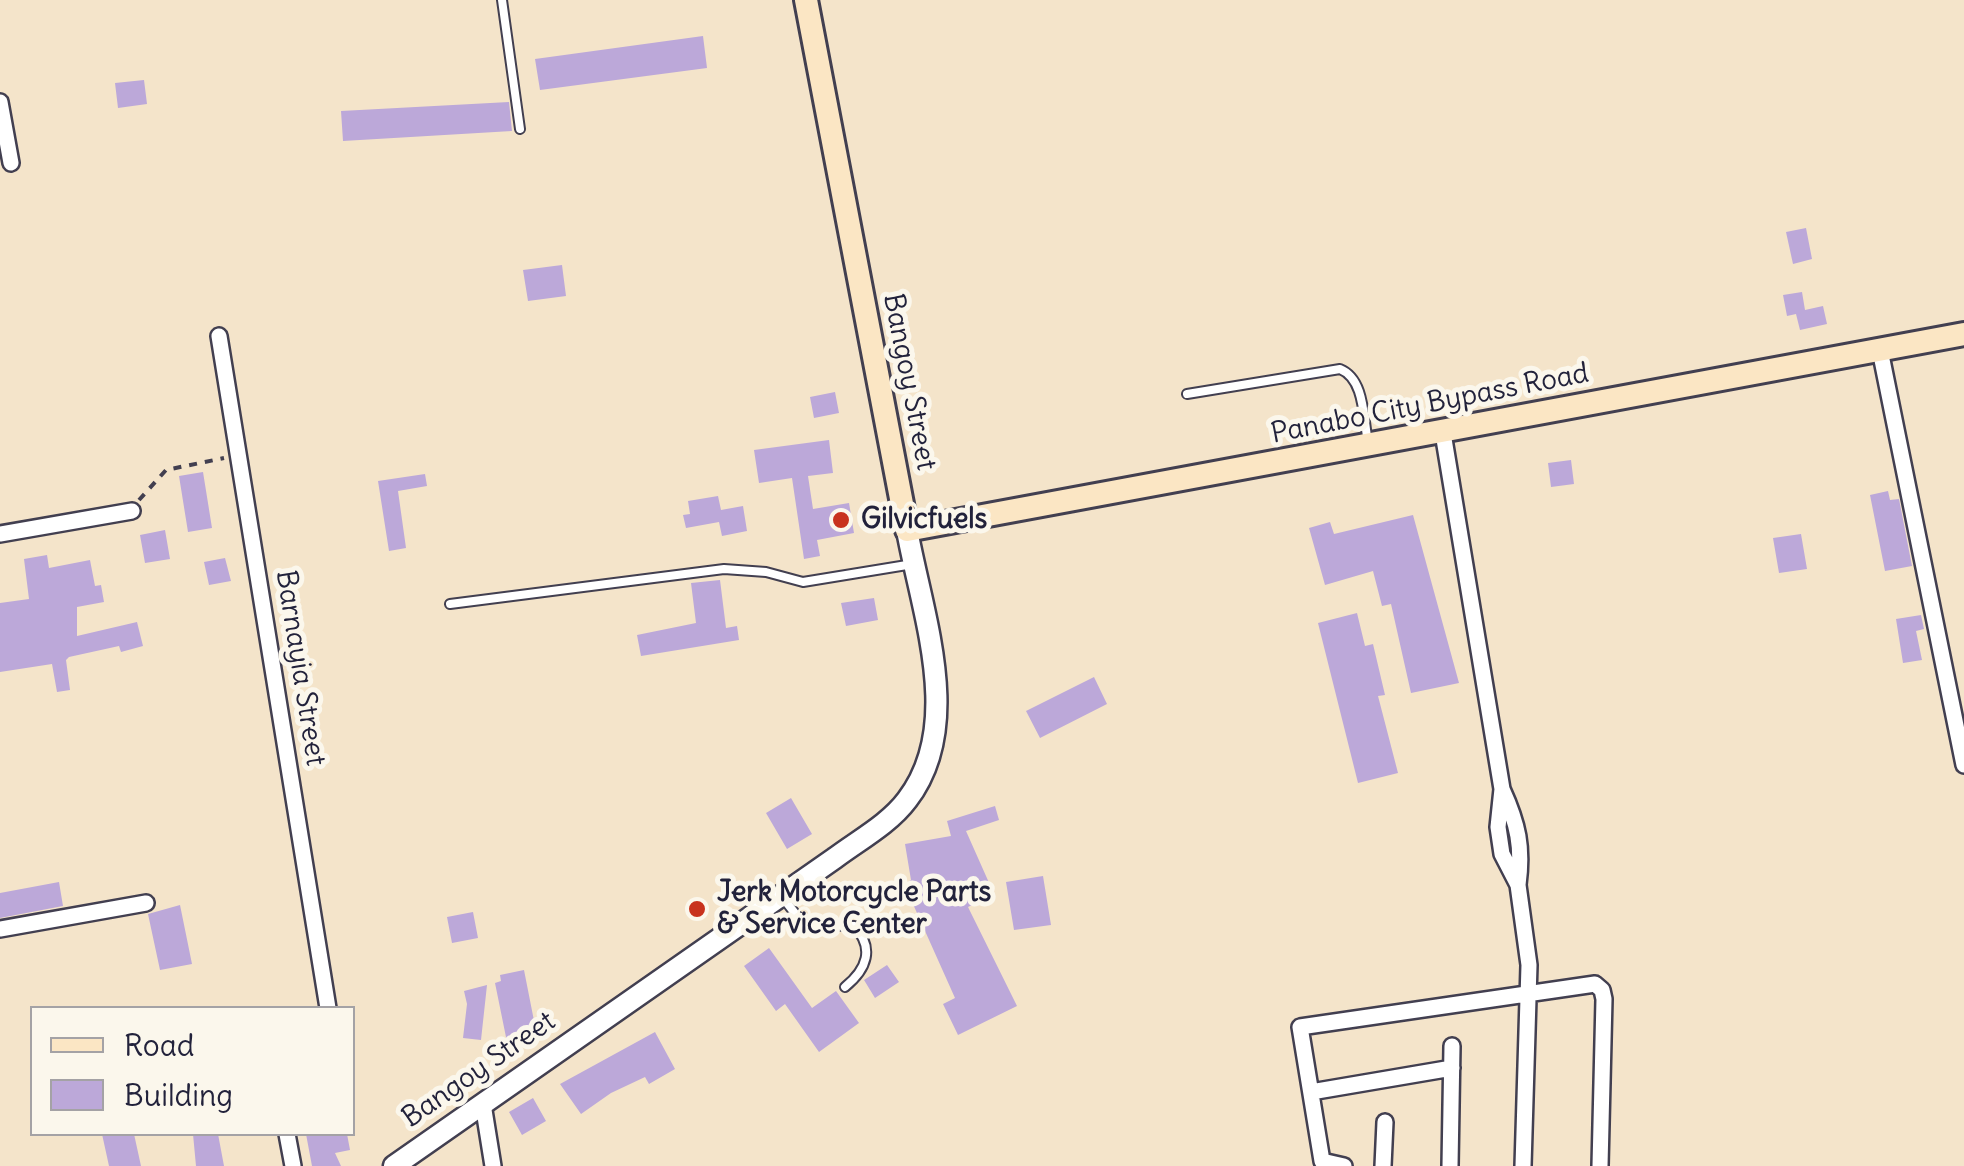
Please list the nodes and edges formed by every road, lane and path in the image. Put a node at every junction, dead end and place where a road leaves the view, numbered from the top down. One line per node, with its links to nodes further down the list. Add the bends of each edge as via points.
1 (502, 0): 4 (lane)
2 (806, 0): 14 (main road, Bangoy Street)
3 (0, 102): 5 (street)
4 (520, 128)
5 (10, 164)
6 (1964, 334): 8 (main road, Panabo City Bypass Road)
7 (219, 336): 12 (street, Barnayia Street)
8 (1880, 350): 10 (main road, Panabo City Bypass Road); 18 (street)
9 (1188, 394): 11 (lane, via 1340,369 1358,384)
10 (1443, 433): 11 (main road, Panabo City Bypass Road); 23 (street, via 1502,789 1500,840 1518,885 1529,954)
11 (1368, 447): 14 (main road, Panabo City Bypass Road)
12 (239, 456): 13 (path, via 166,470); 24 (street, Barnayia Street)
13 (132, 512): 15 (street)
14 (907, 530): 16 (street, Bangoy Street)
15 (0, 534)
16 (913, 564): 17 (lane, via 803,582 724,569); 19 (street, Bangoy Street, via 934,680 929,763 886,821)
17 (450, 604)
18 (1964, 765)
19 (781, 896): 22 (lane, via 804,927 854,926 862,934 866,964); 28 (street, Bangoy Street)
20 (146, 903): 21 (street)
21 (0, 929)
22 (845, 988)
23 (1529, 992): 27 (street, via 1300,1027); 37 (street); 38 (street, via 1594,984 1602,990)
24 (328, 1006)
25 (1452, 1046): 26 (street)
26 (1452, 1068): 27 (street); 36 (street)
27 (1310, 1092): 34 (street, via 1322,1161)
28 (483, 1104): 32 (street, Bangoy Street); 33 (street)
29 (1385, 1122): 35 (street)
30 (287, 1136): 31 (street)
31 (293, 1166)
32 (394, 1166)
33 (492, 1166)
34 (1344, 1166)
35 (1383, 1166)
36 (1450, 1166)
37 (1523, 1166)
38 (1600, 1166)

